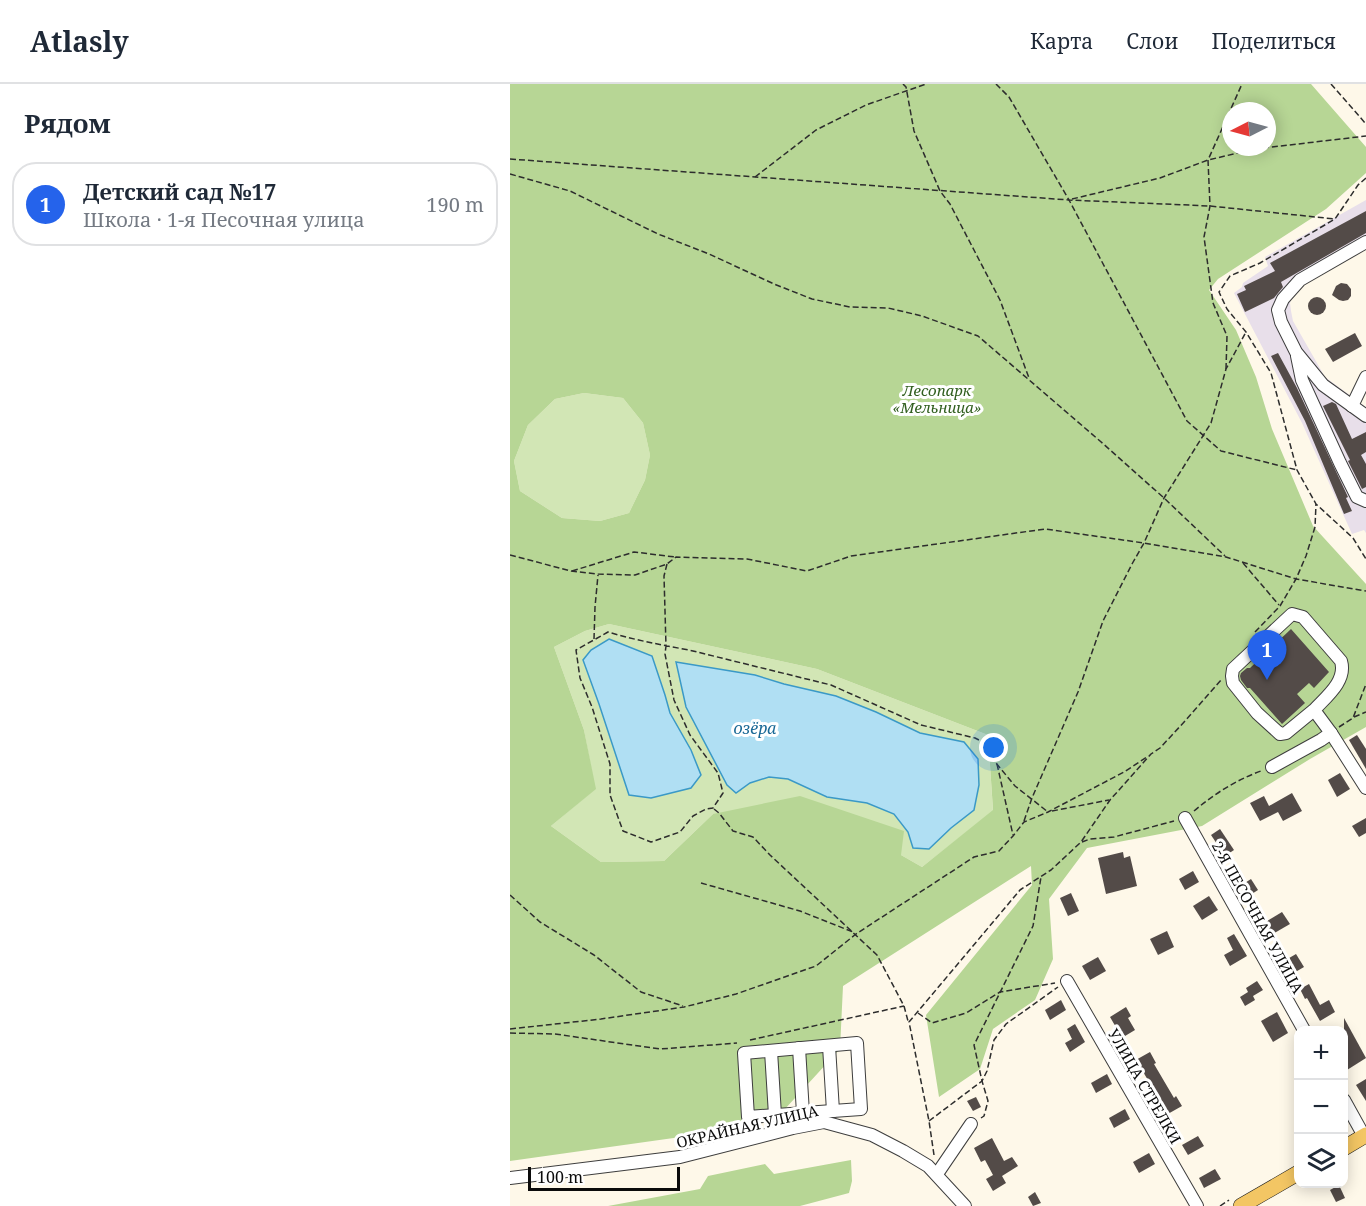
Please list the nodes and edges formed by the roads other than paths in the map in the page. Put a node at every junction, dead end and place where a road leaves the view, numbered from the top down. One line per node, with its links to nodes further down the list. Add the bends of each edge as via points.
1 (1366, 242): 2 (street, via 1300,280 1283,299 1278,310)
2 (1296, 352): 4 (street, via 1323,385); 6 (street, via 1302,380 1340,463 1357,497)
3 (1366, 377): 4 (street)
4 (1352, 406): 5 (street)
5 (1366, 416)
6 (1366, 501)
7 (1314, 710): 7 (street, via 1280,734 1233,683 1233,669 1292,614 1303,617 1342,665 1341,679); 8 (street)
8 (1331, 733): 9 (street); 10 (street)
9 (1272, 767)
10 (1366, 788)
11 (1185, 818): 13 (street, 2-Я ПЕСОЧНАЯ УЛИЦА)
12 (1067, 981): 29 (street, УЛИЦА СТРЕЛКИ)
13 (1302, 1026)
14 (829, 1046): 15 (street); 18 (street); 18 (street, via 857,1043 861,1109)
15 (799, 1048): 16 (street); 19 (street)
16 (771, 1051): 20 (street); 20 (street, via 744,1053 748,1117)
17 (1348, 1107): 23 (street)
18 (834, 1111): 19 (street); 22 (street)
19 (803, 1113): 20 (street)
20 (775, 1115)
21 (971, 1124): 25 (street)
22 (837, 1125): 25 (street, ОКРАЙНАЯ УЛИЦА, via 872,1135); 27 (street, ОКРАЙНАЯ УЛИЦА, via 824,1122 793,1128 680,1157)
23 (1365, 1135): 24 (main road)
24 (1348, 1146)
25 (937, 1174): 28 (street, ОКРАЙНАЯ УЛИЦА)
26 (1294, 1176): 30 (main road)
27 (510, 1178)
28 (965, 1206)
29 (1197, 1206)
30 (1241, 1206)

